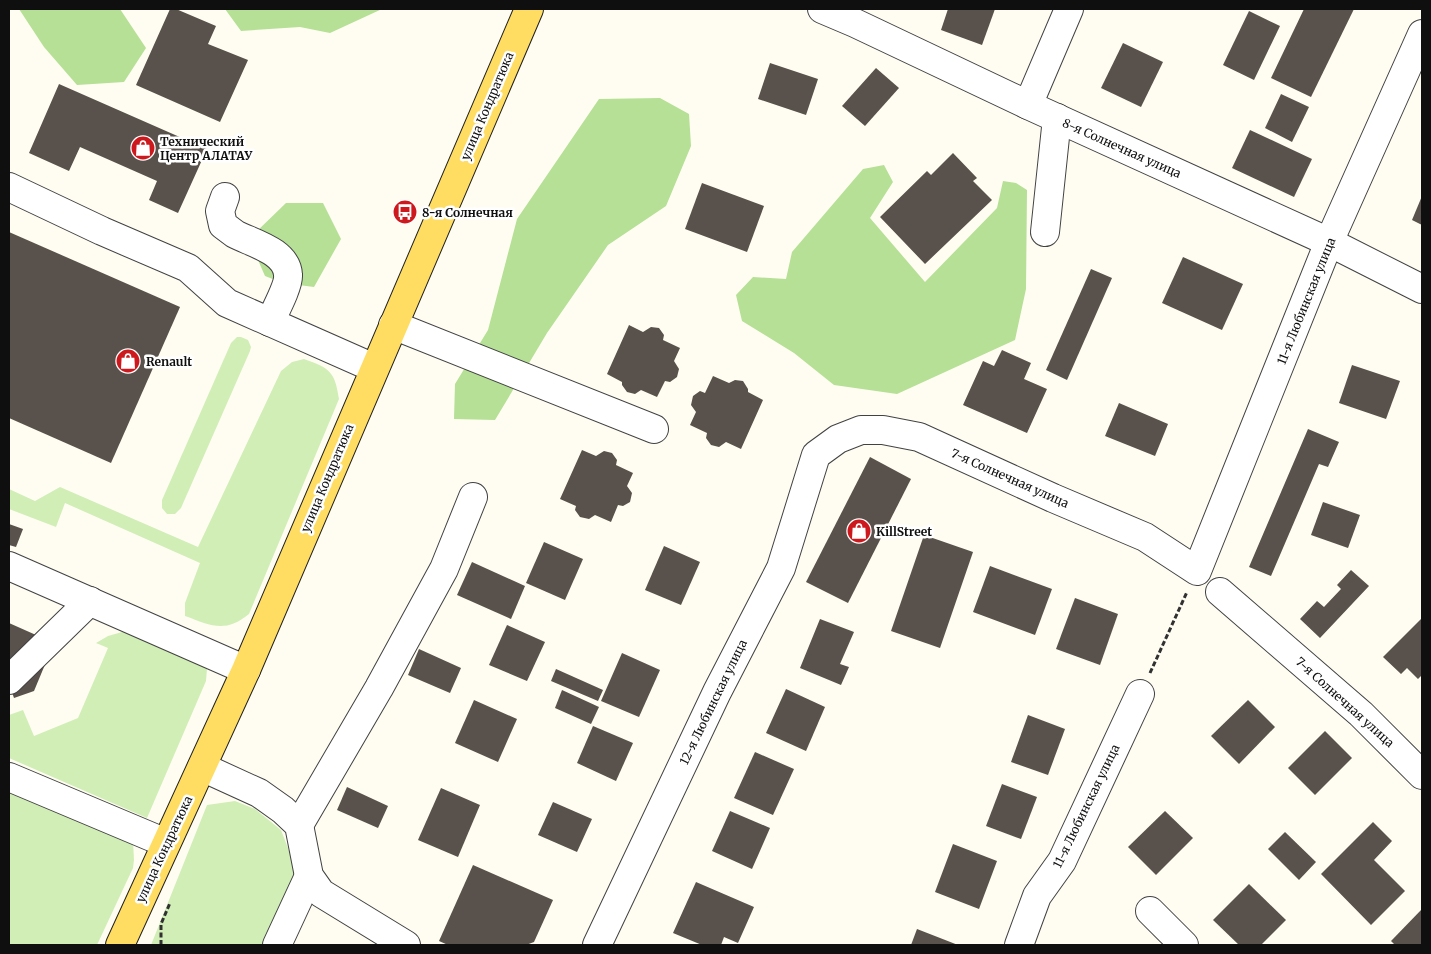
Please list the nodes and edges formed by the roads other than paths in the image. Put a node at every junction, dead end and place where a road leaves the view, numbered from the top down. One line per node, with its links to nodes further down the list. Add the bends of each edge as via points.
1 (529, 9): 13 (main road, улица Кондратюка)
2 (822, 9): 5 (street, 8-я Солнечная улица)
3 (1069, 9): 5 (street)
4 (1422, 34): 10 (street, 11-я Любинская улица)
5 (1028, 105): 6 (street, 8-я Солнечная улица)
6 (1057, 118): 9 (street); 10 (street, 8-я Солнечная улица)
7 (9, 187): 12 (street, via 188,268 228,303)
8 (225, 197): 12 (street, via 220,211 222,225 263,246 284,262 288,275)
9 (1045, 232)
10 (1330, 242): 11 (street, 8-я Солнечная улица); 19 (street, 11-я Любинская улица)
11 (1422, 288)
12 (270, 322): 14 (street)
13 (393, 325): 14 (main road, улица Кондратюка); 15 (street)
14 (374, 368): 22 (main road, улица Кондратюка)
15 (654, 429)
16 (816, 455): 19 (street, 7-я Солнечная улица, via 838,439 862,430 919,437 1144,537); 35 (street, 12-я Любинская улица, via 781,568 717,692)
17 (473, 497): 28 (street, via 444,569)
18 (9, 566): 21 (street)
19 (1197, 571)
20 (1220, 592): 26 (street, 7-я Солнечная улица, via 1361,714)
21 (90, 601): 22 (street); 23 (street)
22 (246, 670): 25 (main road, улица Кондратюка)
23 (9, 680)
24 (1140, 694): 36 (street, 11-я Любинская улица, via 1062,861 1037,896)
25 (202, 767): 28 (street, via 260,793); 29 (main road, улица Кондратюка)
26 (1422, 775)
27 (9, 777): 29 (street)
28 (299, 825): 30 (street)
29 (166, 843): 32 (main road, улица Кондратюка)
30 (309, 876): 33 (street); 34 (street, via 321,893)
31 (1150, 910): 37 (street)
32 (120, 945)
33 (277, 945)
34 (406, 945)
35 (597, 945)
36 (1019, 945)
37 (1184, 945)

